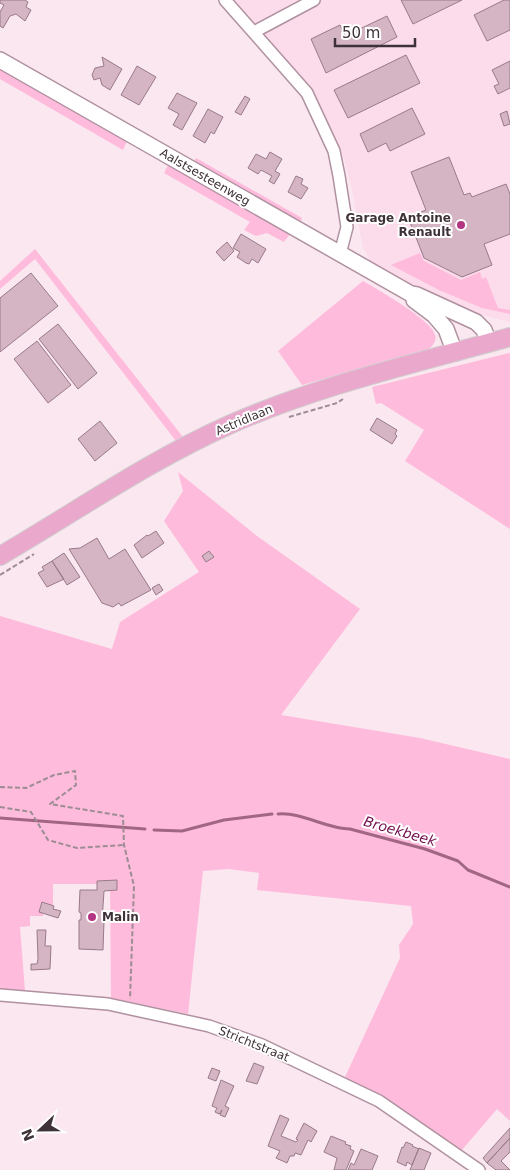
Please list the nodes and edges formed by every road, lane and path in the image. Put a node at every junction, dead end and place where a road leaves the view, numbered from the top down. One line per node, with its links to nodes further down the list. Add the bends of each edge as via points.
1 (225, 0): 3 (street)
2 (314, 0): 3 (street)
3 (254, 32): 5 (street, via 307,93 334,151 347,227)
4 (0, 60): 5 (main road, Aalstsesteenweg)
5 (340, 254): 6 (main road, Aalstsesteenweg)
6 (411, 294): 8 (main road, Aalstsesteenweg, via 476,322 484,330); 9 (main road, Aalstsesteenweg, via 446,329)
7 (510, 337): 8 (main road, Astridlaan)
8 (489, 343): 9 (main road, Astridlaan)
9 (455, 353): 13 (main road, Astridlaan, via 355,380 232,424 152,464)
10 (337, 402): 11 (path)
11 (286, 418)
12 (38, 551): 14 (path)
13 (0, 556)
14 (0, 575)
15 (0, 787): 17 (path, via 26,788 54,775 75,771 76,785 50,804 123,816)
16 (0, 807): 17 (path, via 31,812 48,840 77,848)
17 (124, 845): 19 (path, via 134,886)
18 (0, 996): 19 (street, Strichtstraat)
19 (130, 1008): 20 (street, Strichtstraat, via 209,1026 271,1049 379,1101)
20 (480, 1170)

